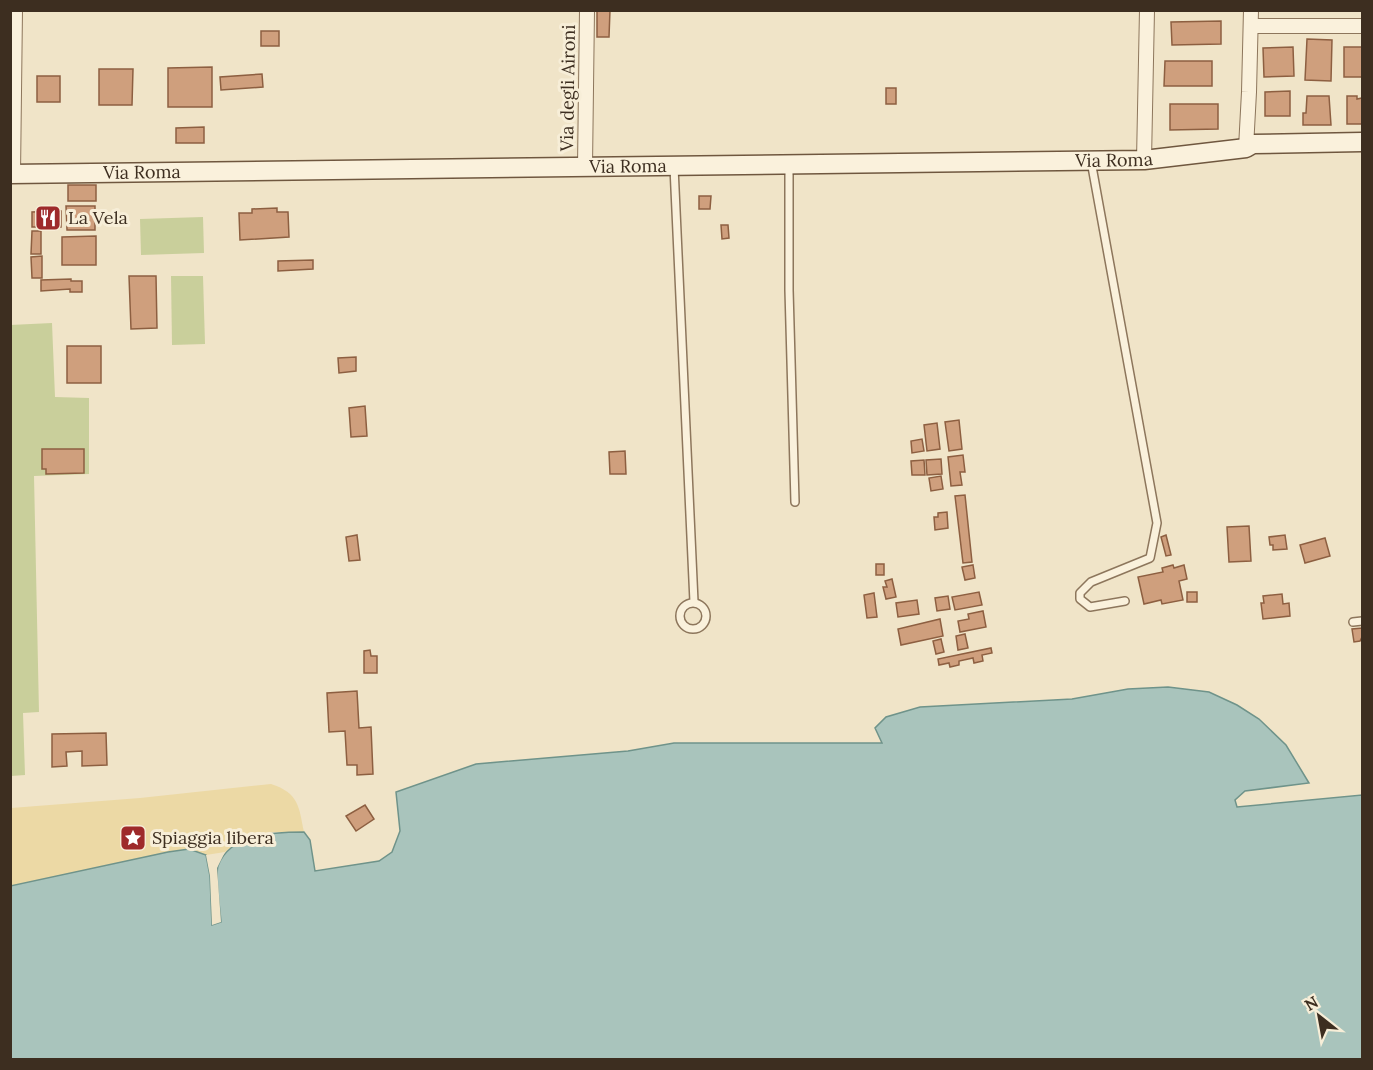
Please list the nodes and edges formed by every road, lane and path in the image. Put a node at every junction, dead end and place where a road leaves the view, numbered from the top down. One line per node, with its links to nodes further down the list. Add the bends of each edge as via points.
1 (15, 10): 15 (street)
2 (587, 10): 14 (street, Via degli Aironi)
3 (1147, 10): 11 (street)
4 (1251, 10): 5 (street)
5 (1251, 26): 6 (street); 8 (street)
6 (1362, 26)
7 (1362, 142): 8 (street, Via Roma, via 1253,144)
8 (1246, 148): 9 (street, Via Roma, via 1252,156); 11 (street, Via Roma)
9 (1362, 155)
10 (1091, 160): 11 (street, Via Roma); 12 (street, Via Roma); 17 (lane, via 1156,523 1150,558 1091,582 1080,593 1080,599 1090,607)
11 (1144, 160)
12 (789, 164): 13 (street, Via Roma); 16 (lane)
13 (674, 165): 14 (street, Via Roma); 18 (lane)
14 (585, 166): 15 (street, Via Roma)
15 (12, 174)
16 (795, 502)
17 (1125, 601)
18 (694, 602)
19 (1362, 621): 20 (lane)
20 (1353, 622)

